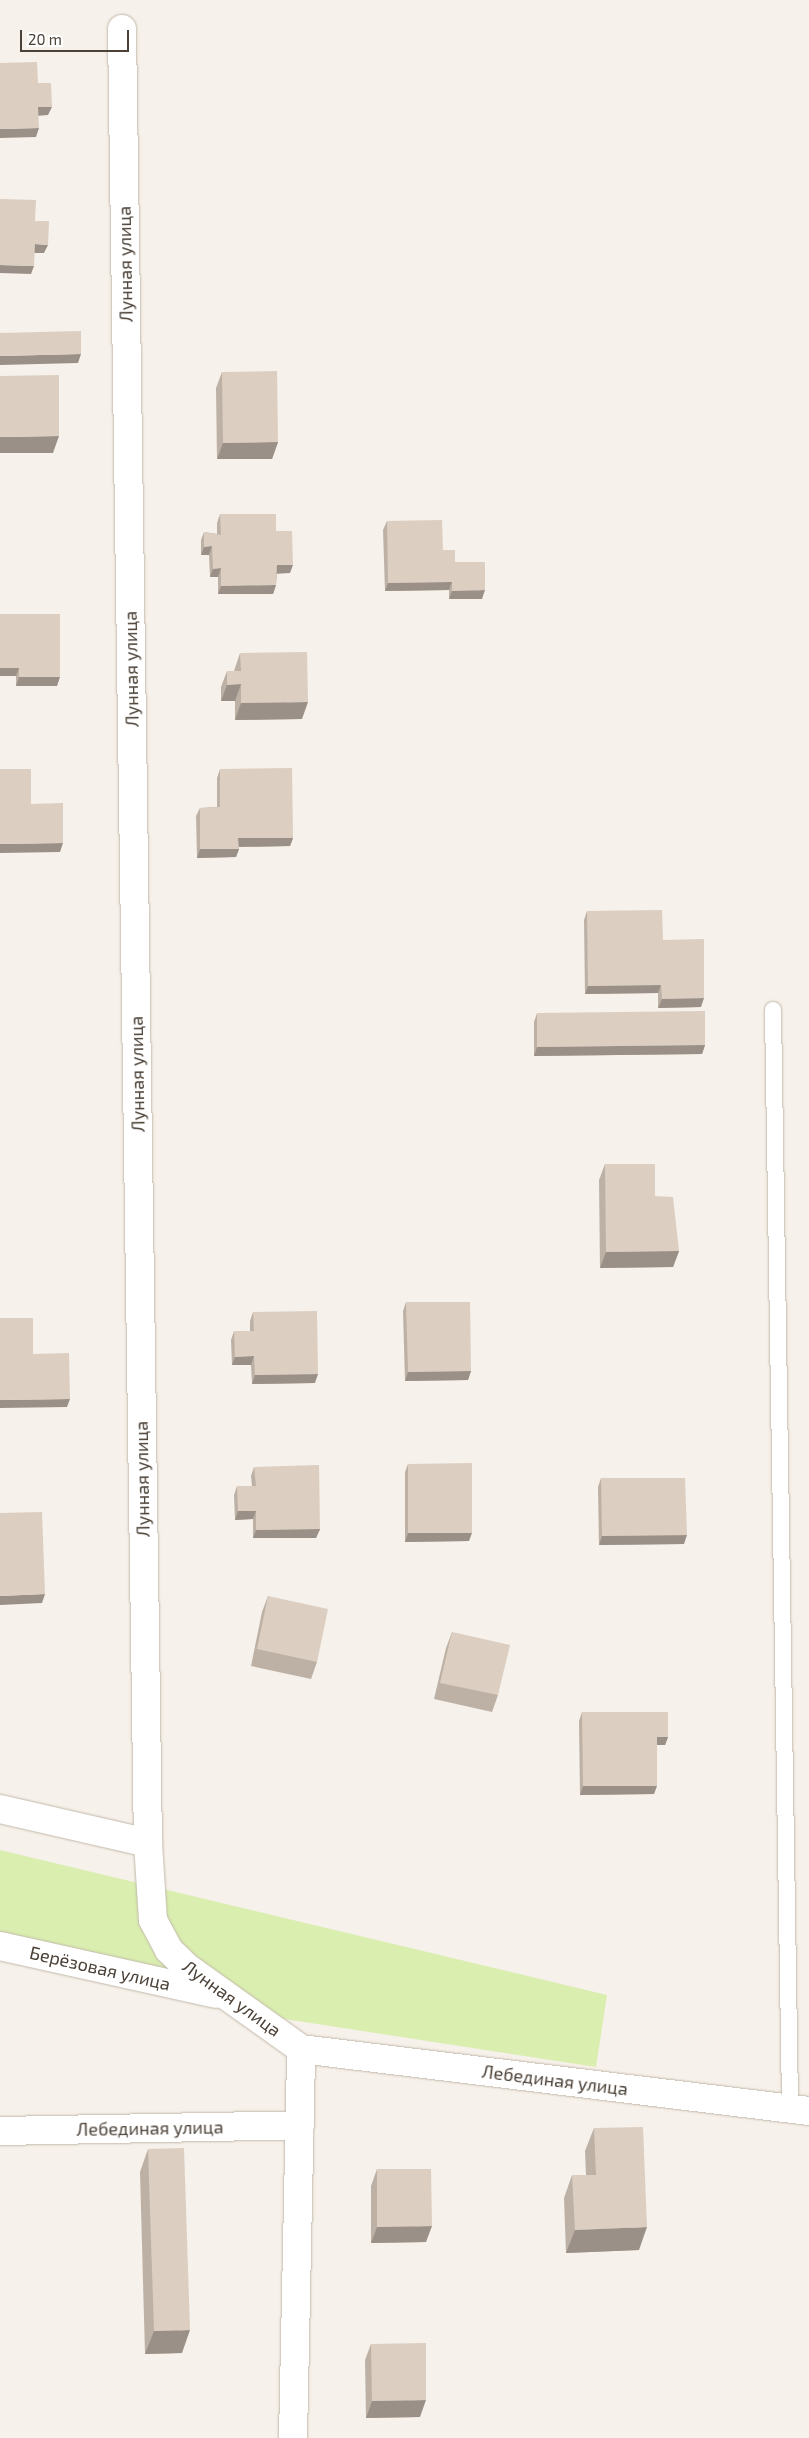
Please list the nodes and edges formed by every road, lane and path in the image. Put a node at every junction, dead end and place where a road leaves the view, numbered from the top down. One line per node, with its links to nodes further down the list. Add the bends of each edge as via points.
1 (122, 29): 4 (street, Лунная улица)
2 (773, 1010): 8 (lane)
3 (0, 1809): 4 (street)
4 (148, 1843): 6 (street, Лунная улица, via 149,1900 159,1934 189,1969)
5 (0, 1946): 6 (street, Берёзовая улица)
6 (228, 1997): 7 (street, Лунная улица)
7 (301, 2049): 8 (street, Лебединая улица); 9 (street)
8 (800, 2109)
9 (300, 2125): 10 (street, Лебединая улица); 11 (street)
10 (0, 2131)
11 (293, 2438)

